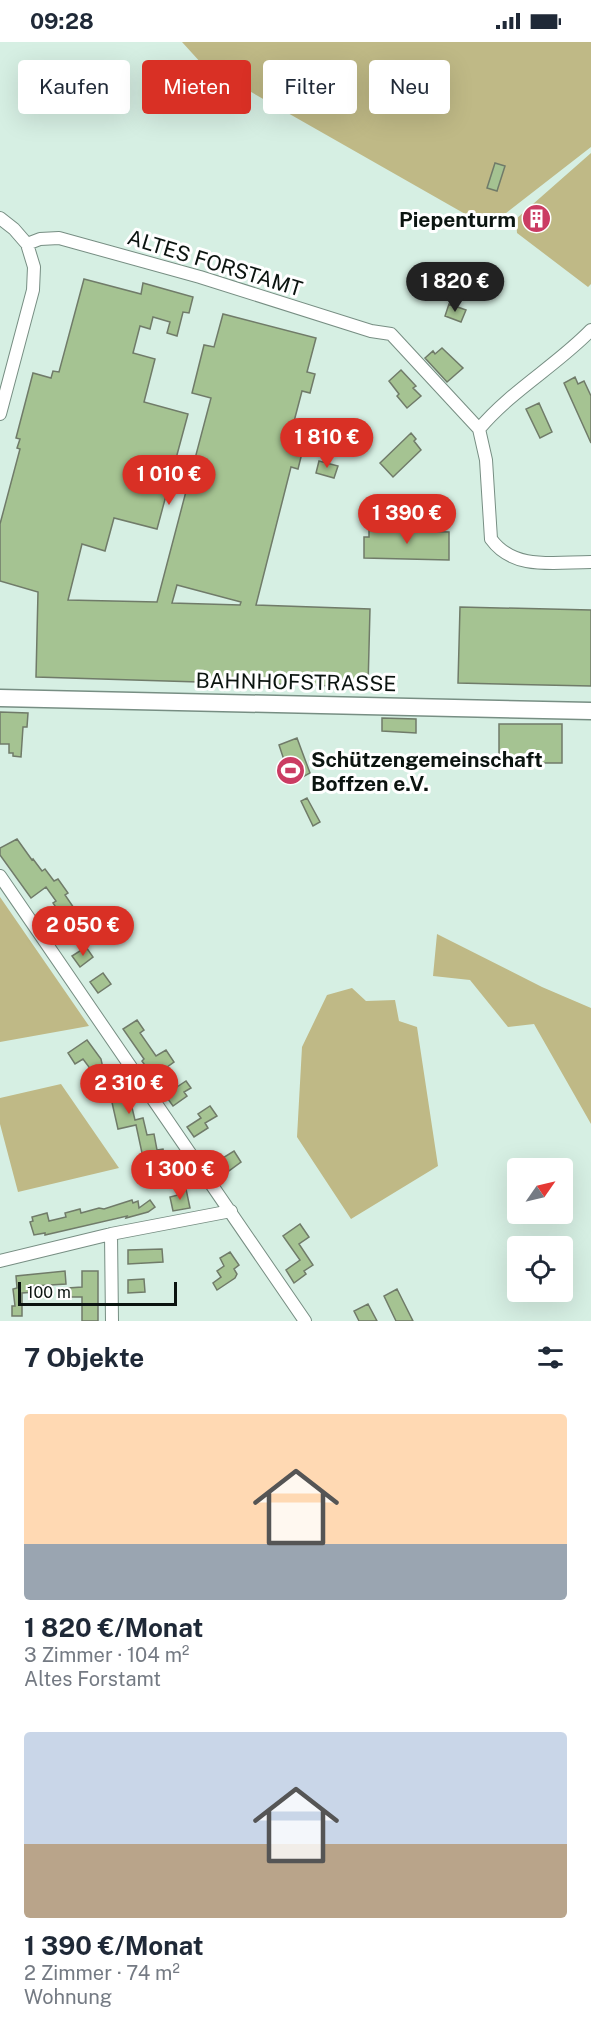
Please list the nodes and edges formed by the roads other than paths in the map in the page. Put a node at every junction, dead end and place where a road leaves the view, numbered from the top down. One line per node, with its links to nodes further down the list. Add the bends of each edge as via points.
1 (0, 218): 2 (street)
2 (27, 244): 4 (street, via 34,267 33,290); 5 (street, ALTES FORSTAMT, via 59,238 391,334)
3 (591, 330): 5 (street, via 497,408)
4 (0, 414)
5 (479, 429): 6 (street, via 486,460 491,539 498,548 521,561)
6 (591, 562)
7 (0, 698): 8 (main road, BAHNHOFSTRASSE)
8 (591, 711)
9 (0, 876): 10 (street)
10 (231, 1211): 11 (street); 14 (street)
11 (111, 1234): 12 (street); 13 (street)
12 (0, 1261)
13 (112, 1321)
14 (305, 1321)

